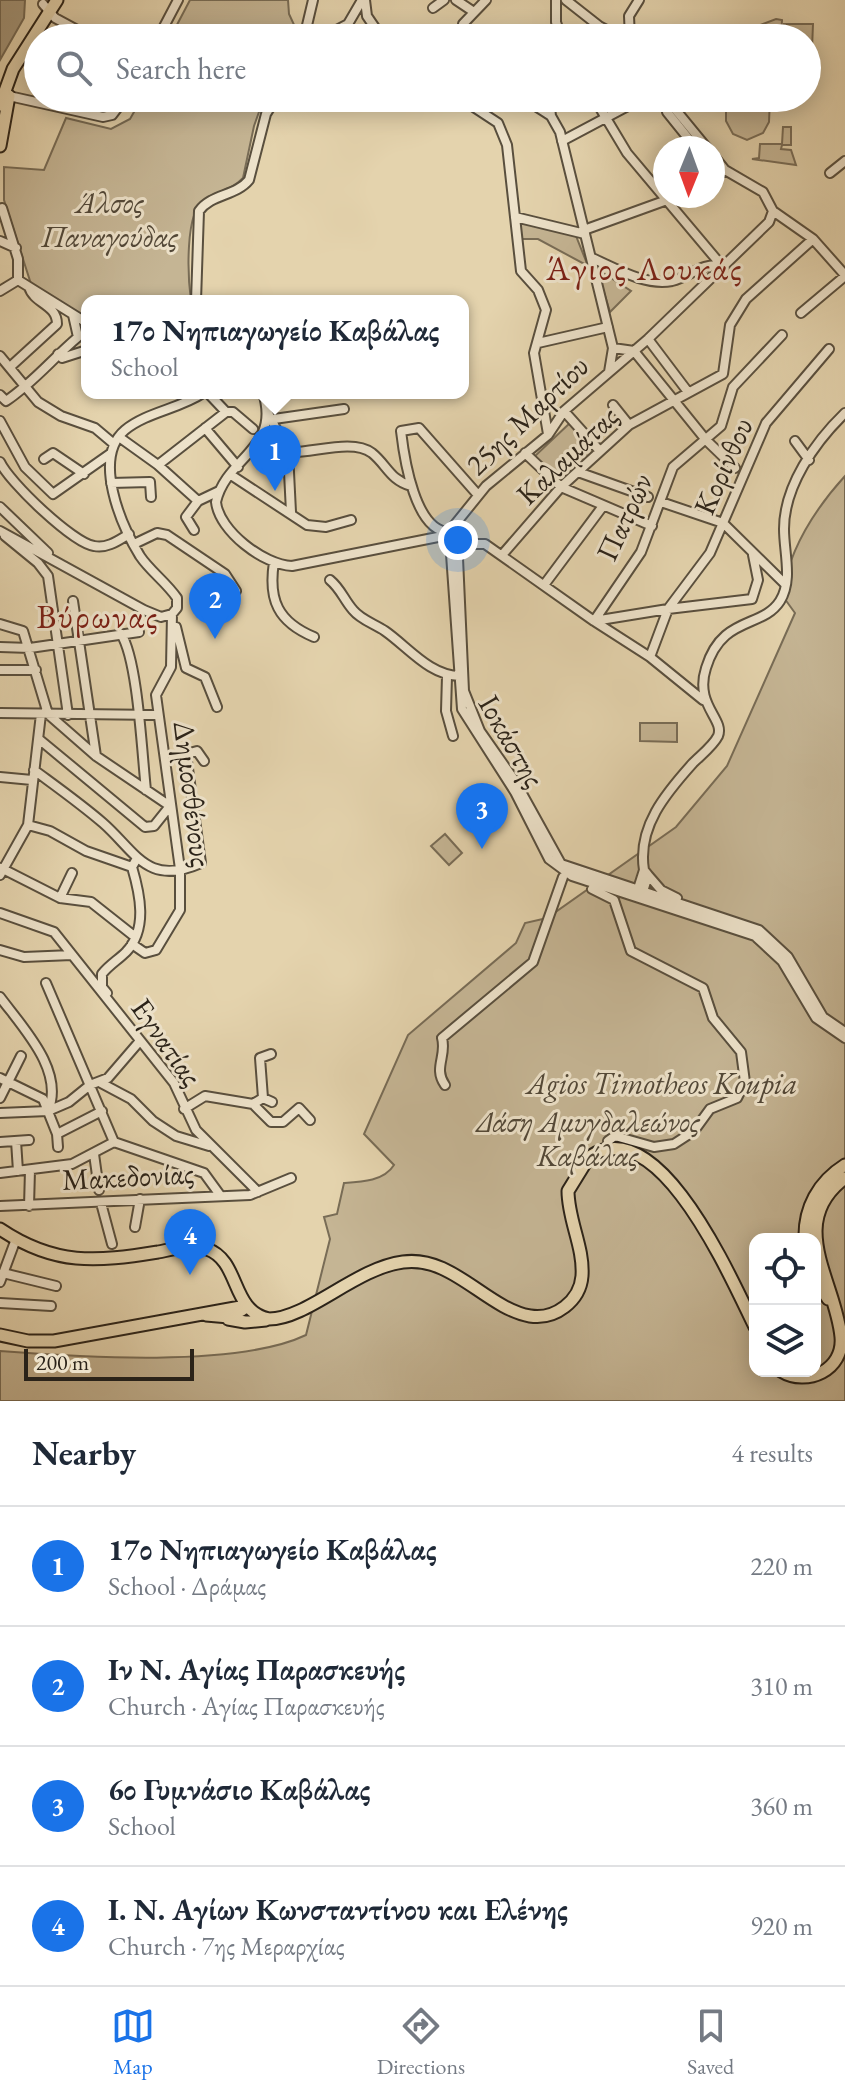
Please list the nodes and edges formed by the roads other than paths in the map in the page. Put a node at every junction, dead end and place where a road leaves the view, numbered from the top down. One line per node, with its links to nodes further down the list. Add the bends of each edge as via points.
1 (57, 0): 13 (main road)
2 (64, 0): 13 (main road)
3 (178, 0): 16 (street)
4 (313, 0): 17 (street)
5 (363, 0): 18 (street); 19 (street)
6 (444, 0): 12 (street)
7 (456, 0): 14 (street)
8 (486, 0): 14 (street)
9 (556, 0): 21 (street)
10 (566, 0): 22 (street)
11 (639, 0): 23 (street)
12 (433, 8)
13 (48, 9): 15 (street)
14 (474, 12): 20 (street)
15 (71, 24)
16 (165, 24)
17 (307, 24)
18 (348, 24)
19 (372, 24)
20 (463, 24)
21 (558, 24)
22 (596, 24)
23 (629, 24)
24 (24, 54): 28 (main road)
25 (24, 69): 26 (main road)
26 (9, 96): 27 (street); 44 (main road)
27 (24, 99)
28 (0, 105)
29 (81, 112): 30 (street, via 103,117)
30 (114, 112)
31 (267, 112): 65 (street, via 249,180 205,203 197,217)
32 (484, 112): 53 (street, via 500,127 507,145)
33 (545, 112): 39 (street)
34 (551, 112): 39 (street, 25ης Μαρτίου)
35 (602, 112): 40 (street)
36 (617, 112): 40 (street)
37 (667, 112): 41 (street)
38 (677, 112): 42 (street)
39 (551, 116): 43 (street, 25ης Μαρτίου)
40 (606, 118): 43 (street); 48 (street)
41 (686, 136)
42 (697, 136)
43 (562, 141): 55 (street, 25ης Μαρτίου)
44 (0, 146)
45 (845, 161): 47 (street)
46 (725, 170): 52 (street, via 763,192)
47 (830, 173)
48 (653, 183)
49 (1, 204): 54 (street); 58 (street)
50 (653, 207): 55 (street)
51 (674, 208): 60 (street)
52 (773, 211): 56 (street); 60 (street, via 769,222)
53 (515, 217): 55 (street); 72 (street, via 521,271 545,304)
54 (0, 218)
55 (585, 232): 59 (street, 25ης Μαρτίου)
56 (813, 239): 61 (street); 82 (street, Καλαμάτας, via 746,299 730,325 723,374)
57 (0, 241): 58 (street)
58 (16, 248): 62 (street)
59 (592, 258): 60 (street, via 658,283 708,265); 69 (street, 25ης Μαρτίου)
60 (722, 266): 71 (street)
61 (845, 276): 66 (street)
62 (18, 280): 63 (street); 64 (street)
63 (29, 287): 67 (street); 79 (street, via 53,310 57,324)
64 (0, 291)
65 (196, 295)
66 (801, 313)
67 (73, 315): 68 (street); 77 (street, via 78,337)
68 (81, 320)
69 (608, 327): 72 (street); 73 (street, 25ης Μαρτίου)
70 (782, 335): 102 (street, Πατρών, via 733,387 721,426)
71 (648, 339): 75 (street); 82 (street)
72 (538, 343): 100 (street, via 534,357)
73 (613, 348): 75 (street, 25ης Μαρτίου); 80 (street, 25ης Μαρτίου)
74 (829, 349): 130 (street, Κορίνθου, via 766,423)
75 (634, 351): 80 (street); 87 (street)
76 (81, 352): 77 (street, via 62,358)
77 (58, 354): 81 (street)
78 (0, 356): 79 (street)
79 (10, 367): 81 (street)
80 (609, 372): 91 (street, 25ης Μαρτίου)
81 (24, 389): 83 (street); 101 (street, via 48,409)
82 (688, 392): 87 (street, Καλαμάτας)
83 (3, 398)
84 (192, 399): 101 (street, via 139,422)
85 (212, 399): 92 (street)
86 (264, 399): 95 (street)
87 (674, 399): 97 (street, Καλαμάτας); 102 (street)
88 (613, 405): 97 (street)
89 (344, 409): 95 (street)
90 (248, 411): 94 (street)
91 (564, 411): 100 (street, 25ης Μαρτίου); 104 (street)
92 (226, 412): 94 (street); 98 (street)
93 (845, 413): 109 (street)
94 (238, 416): 99 (street)
95 (271, 416): 105 (street); 112 (street)
96 (0, 421): 115 (street, via 25,467 48,492 57,493)
97 (629, 425): 104 (street, Καλαμάτας)
98 (205, 428): 111 (street); 112 (street)
99 (253, 429)
100 (548, 435): 106 (street, 25ης Μαρτίου)
101 (116, 440): 107 (street); 111 (street)
102 (706, 440): 113 (street); 125 (street, Πατρών, via 673,467)
103 (795, 441): 109 (street)
104 (599, 450): 114 (street, Καλαμάτας)
105 (288, 452): 118 (street, via 358,448 372,453 396,481); 128 (street)
106 (525, 453): 119 (street); 121 (street, 25ης Μαρτίου)
107 (110, 454): 115 (street); 117 (street)
108 (44, 459): 115 (street, via 53,453)
109 (809, 460): 143 (street, via 795,482 784,525)
110 (0, 462): 134 (street, via 16,487 86,544 102,546)
111 (158, 465): 124 (street)
112 (238, 467): 116 (street)
113 (735, 468)
114 (578, 472): 119 (street, Καλαμάτας); 123 (street)
115 (84, 474)
116 (231, 475): 120 (street); 128 (street)
117 (111, 483): 122 (street, via 150,482); 134 (street)
118 (411, 486): 121 (street, via 401,432 416,427); 135 (street, via 422,510)
119 (561, 487): 126 (street); 138 (street, Καλαμάτας)
120 (220, 490): 124 (street); 141 (street, via 217,508 225,525)
121 (478, 495): 135 (street, 25ης Μαρτίου)
122 (151, 497)
123 (648, 497)
124 (198, 501): 132 (street, via 186,517)
125 (661, 502): 130 (street); 131 (street, Πατρών)
126 (603, 506): 131 (street); 144 (street)
127 (0, 507): 140 (street)
128 (291, 512): 129 (street, via 307,525 326,527)
129 (351, 520)
130 (723, 523): 139 (street); 147 (street, Κορίνθου, via 710,553)
131 (652, 526): 149 (street, Πατρών, via 641,552)
132 (194, 530)
133 (2, 532): 140 (street); 155 (street, via 46,572)
134 (129, 534): 136 (street)
135 (452, 536): 137 (street, Ιοκάστης); 141 (street, via 292,566)
136 (134, 544): 145 (street, via 157,533 167,535 225,574); 148 (street, via 175,594 178,605)
137 (455, 555): 138 (street, via 479,542); 162 (street, Ιοκάστης)
138 (502, 555): 144 (street)
139 (753, 555): 143 (street); 147 (street, via 758,580 752,599)
140 (50, 557): 148 (street, via 156,615)
141 (274, 562): 153 (street, via 273,603 283,620)
142 (330, 580): 161 (street, via 359,616)
143 (785, 584): 163 (street, via 774,607 736,627 716,646 700,687)
144 (544, 585): 149 (street)
145 (236, 591)
146 (73, 601): 154 (street)
147 (668, 609): 149 (street); 158 (street, Κορίνθου)
148 (172, 614): 164 (street, via 186,668 205,677); 170 (street, Δημοσθένους, via 172,663 157,691)
149 (594, 621): 158 (street)
150 (0, 624): 157 (street, via 21,629)
151 (139, 632): 152 (street)
152 (121, 634): 154 (street); 169 (street)
153 (314, 637)
154 (80, 640): 155 (street); 168 (street)
155 (58, 644): 157 (street); 167 (street)
156 (0, 647): 157 (street)
157 (30, 648): 160 (street)
158 (650, 657): 163 (street)
159 (0, 670): 160 (street)
160 (36, 670): 166 (street)
161 (447, 676): 162 (street); 171 (street, via 446,711)
162 (460, 676): 185 (street, Ιοκάστης, via 462,709 471,729 512,786); 187 (street, Ιοκάστης, via 470,713 522,792 556,859 574,871)
163 (703, 700): 186 (street, via 718,725 717,737 677,780 651,821 643,842)
164 (217, 707)
165 (0, 713): 166 (street)
166 (44, 714): 167 (street); 172 (street); 173 (street)
167 (68, 715): 168 (street)
168 (91, 715): 169 (street); 173 (street)
169 (137, 715): 170 (street); 178 (street)
170 (158, 715): 179 (street, Δημοσθένους)
171 (453, 736)
172 (40, 740): 175 (street); 179 (street, via 145,827 154,826)
173 (96, 756): 178 (street)
174 (204, 761): 182 (street, via 197,751 186,754 201,863)
175 (34, 770): 177 (street); 181 (street, via 104,824)
176 (0, 777): 177 (street)
177 (32, 780): 180 (street)
178 (146, 790): 179 (street)
179 (170, 806): 182 (street, Δημοσθένους)
180 (28, 825): 181 (street, via 86,851); 183 (street)
181 (134, 863): 182 (street); 192 (street, via 141,900)
182 (180, 869): 192 (street, Δημοσθένους, via 180,910 156,950 145,953)
183 (1, 870): 189 (street)
184 (72, 873): 189 (street)
185 (562, 874): 188 (street); 206 (street, via 533,962 442,1038 439,1070); 217 (street, via 614,900 634,953 703,988 713,1018 736,1041 743,1059 745,1082 737,1098 710,1109 687,1138 660,1147 621,1137)
186 (644, 874): 187 (street, via 630,884); 188 (street); 190 (street)
187 (617, 883): 188 (street, Ιοκάστης)
188 (639, 894): 190 (street); 199 (street, via 765,943 816,1018)
189 (60, 898): 192 (street, via 91,902)
190 (688, 904): 198 (street, via 743,923 773,941 793,964 820,1014)
191 (0, 913): 194 (street, Εγνατίας, via 48,928)
192 (133, 940): 197 (street, via 102,974)
193 (0, 950): 194 (street, via 24,957)
194 (72, 955): 197 (street, Εγνατίας)
195 (46, 983): 205 (street)
196 (0, 997): 210 (street, via 48,1069 54,1084)
197 (111, 1005): 200 (street, Εγνατίας)
198 (845, 1032)
199 (845, 1038)
200 (139, 1042): 204 (street); 209 (street, Εγνατίας, via 174,1083)
201 (271, 1054): 208 (street, via 260,1058 268,1100)
202 (21, 1056): 203 (street)
203 (4, 1080): 207 (street); 210 (street, via 43,1099)
204 (101, 1083): 205 (street); 221 (street, via 131,1099 176,1136)
205 (90, 1085): 210 (street); 211 (street)
206 (445, 1085)
207 (0, 1098)
208 (253, 1104): 209 (street, via 205,1096); 213 (street, via 271,1122 283,1122 299,1108)
209 (184, 1109): 221 (street, Εγνατίας)
210 (48, 1111): 212 (street); 214 (street)
211 (102, 1111): 214 (street); 219 (street)
212 (0, 1113)
213 (310, 1120)
214 (57, 1134): 220 (street)
215 (29, 1140): 216 (street)
216 (16, 1141): 218 (street); 225 (street)
217 (608, 1141)
218 (0, 1142)
219 (114, 1142): 222 (street); 231 (street, via 204,1173)
220 (58, 1147)
221 (214, 1148): 230 (street, Εγνατίας)
222 (94, 1154): 224 (street, via 72,1164); 229 (street)
223 (845, 1165): 238 (main road, via 814,1197)
224 (30, 1170): 225 (street); 235 (street)
225 (18, 1171): 226 (street)
226 (0, 1173)
227 (291, 1178): 230 (street)
228 (845, 1178): 246 (main road, via 826,1196 816,1233)
229 (99, 1190)
230 (258, 1192): 231 (street, Μακεδονίας)
231 (220, 1195): 232 (street, Μακεδονίας)
232 (140, 1199): 233 (street, Μακεδονίας); 236 (street)
233 (101, 1203): 235 (street, Μακεδονίας); 240 (street)
234 (0, 1206): 235 (street, Μακεδονίας)
235 (29, 1206)
236 (135, 1227)
237 (0, 1229): 239 (main road)
238 (806, 1233)
239 (16, 1239): 241 (street); 242 (main road, via 74,1260 204,1248 220,1256)
240 (112, 1244)
241 (2, 1278): 243 (street)
242 (234, 1285): 248 (main road); 249 (main road)
243 (56, 1286)
244 (821, 1289): 246 (main road)
245 (0, 1303): 247 (street)
246 (831, 1305): 253 (main road, via 842,1340 834,1363)
247 (51, 1306)
248 (246, 1306): 249 (main road, via 234,1316); 251 (main road)
249 (219, 1314): 251 (main road, via 245,1322); 252 (main road, via 54,1341)
250 (749, 1316): 251 (main road, via 683,1194 643,1158 615,1148 589,1157 568,1191 582,1273 579,1289 561,1310 544,1316 522,1313 449,1272 417,1261 385,1266 293,1314)
251 (269, 1319)
252 (0, 1335)
253 (821, 1374)

